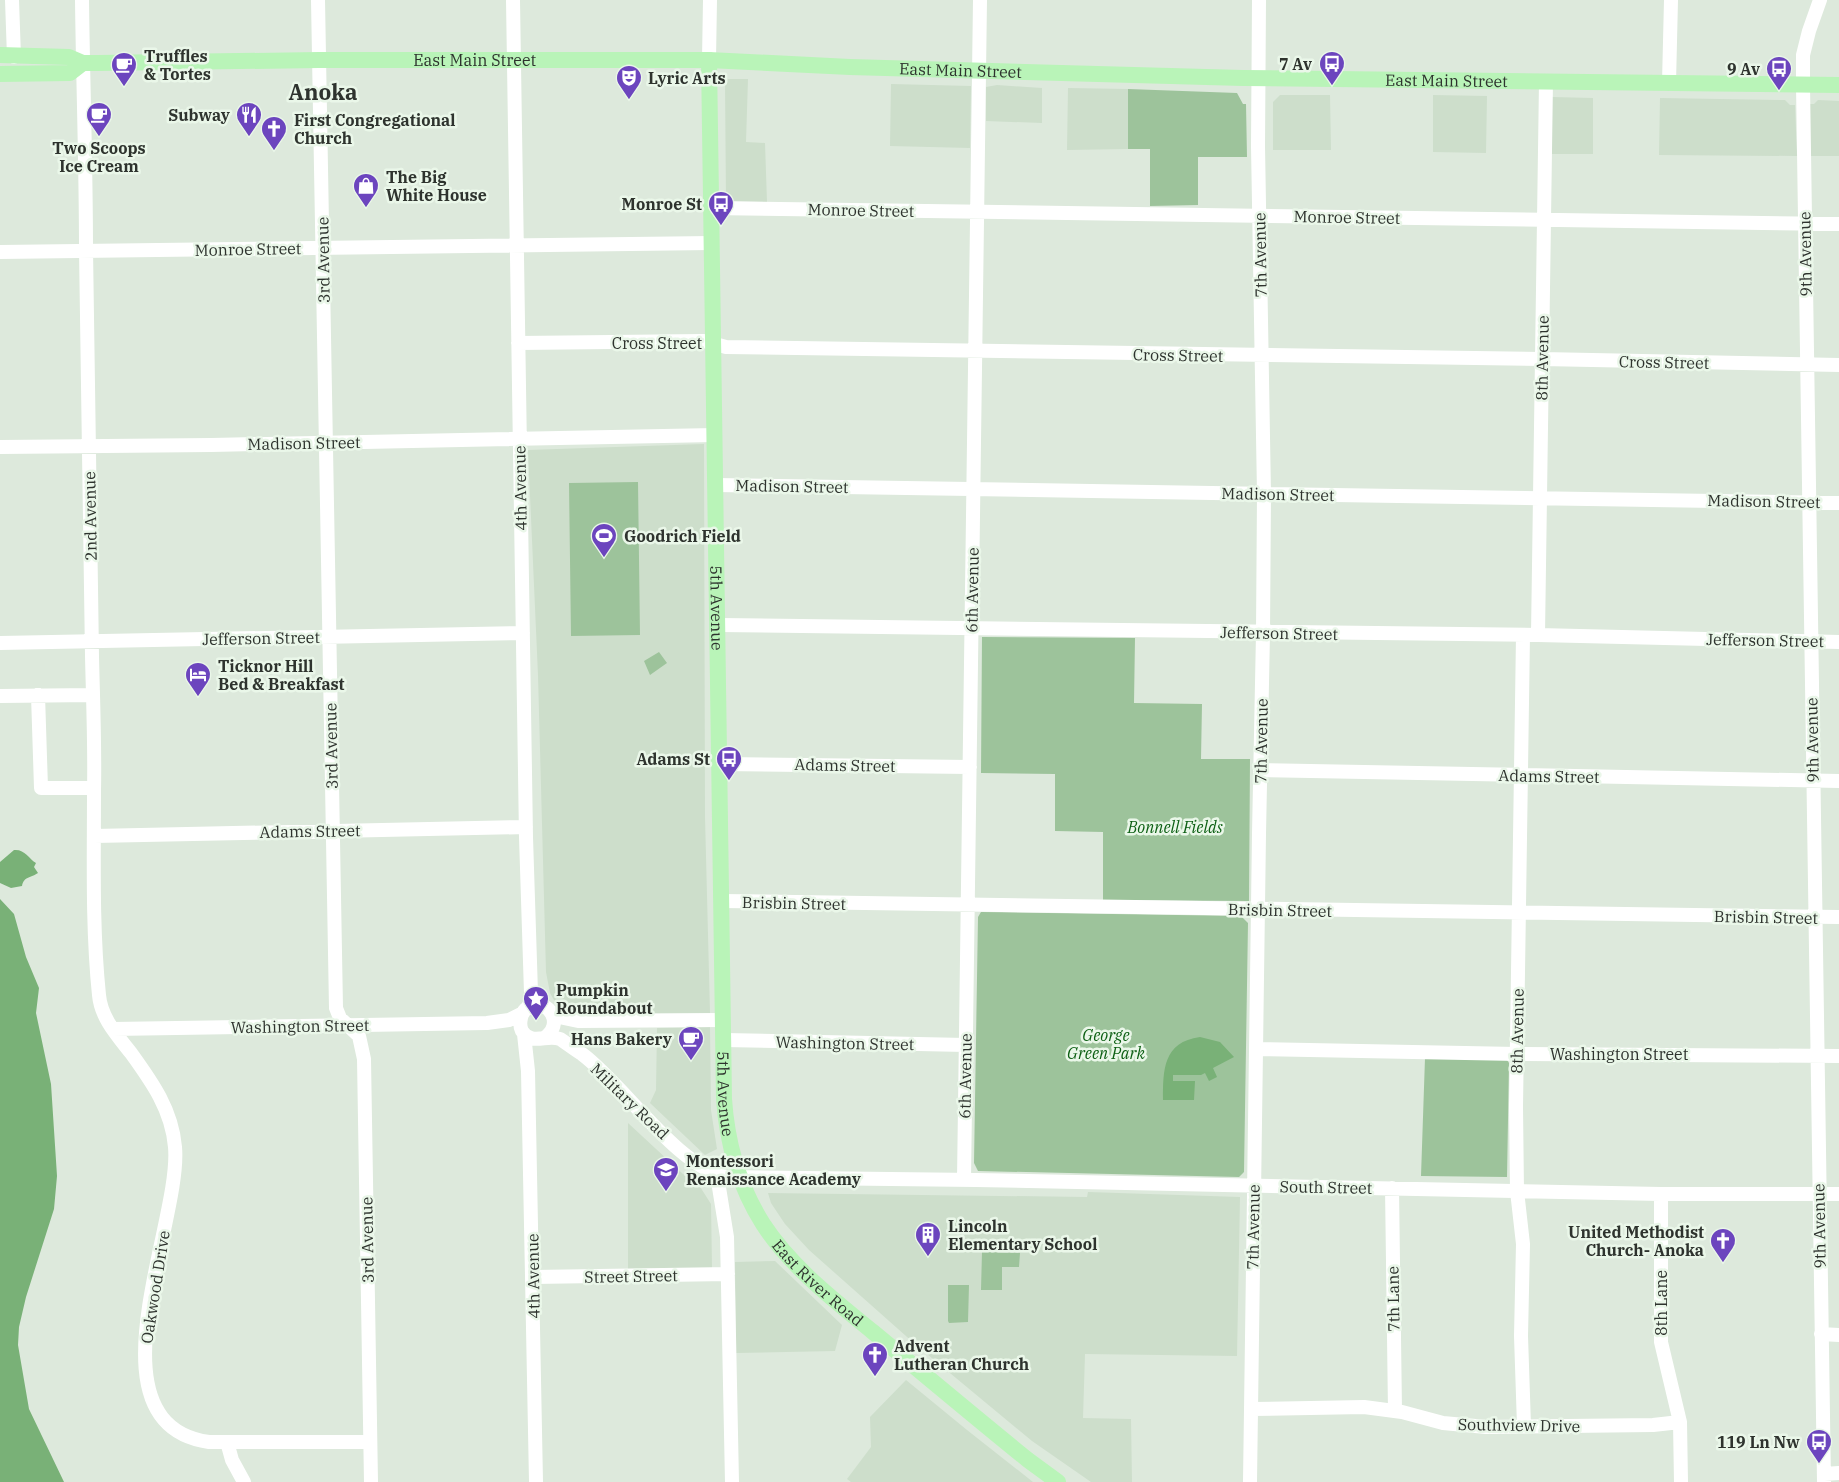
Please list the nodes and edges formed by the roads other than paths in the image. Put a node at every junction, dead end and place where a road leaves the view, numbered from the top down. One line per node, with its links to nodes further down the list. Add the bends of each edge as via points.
1 (12, 0): 10 (street)
2 (82, 0): 14 (street, 2nd Avenue)
3 (318, 0): 11 (street, 3rd Avenue)
4 (513, 0): 12 (street, 4th Avenue)
5 (710, 0): 13 (street, 5th Avenue)
6 (980, 0): 15 (street, 6th Avenue)
7 (1259, 0): 17 (street, 7th Avenue)
8 (1671, 0): 19 (street)
9 (1820, 0): 20 (street, 9th Avenue, via 1803,56)
10 (7, 56): 14 (main road, East Main Street, via 69,57)
11 (319, 60): 12 (main road, East Main Street); 14 (main road, East Main Street); 30 (street, 3rd Avenue)
12 (514, 60): 13 (main road, East Main Street); 29 (street, 4th Avenue)
13 (709, 60): 15 (main road, East Main Street); 22 (main road, 5th Avenue)
14 (82, 63): 16 (main road, East Main Street, via 70,74); 31 (street, 2nd Avenue)
15 (979, 71): 17 (main road, East Main Street); 23 (street, 6th Avenue)
16 (0, 74)
17 (1259, 78): 18 (main road, East Main Street); 24 (street, 7th Avenue)
18 (1546, 81): 19 (main road, East Main Street); 25 (street, 8th Avenue)
19 (1669, 84): 20 (main road, East Main Street)
20 (1803, 85): 21 (main road, East Main Street); 26 (street, 9th Avenue)
21 (1839, 85)
22 (711, 208): 23 (street, Monroe Street); 28 (main road, 5th Avenue)
23 (976, 212): 24 (street, Monroe Street); 35 (street, 6th Avenue)
24 (1259, 216): 25 (street, Monroe Street); 36 (street, 7th Avenue)
25 (1544, 219): 26 (street, Monroe Street); 37 (street, 8th Avenue)
26 (1804, 224): 27 (street, Monroe Street); 38 (street, 9th Avenue)
27 (1839, 224)
28 (712, 243): 29 (street, Monroe Street); 34 (main road, 5th Avenue)
29 (516, 246): 30 (street, Monroe Street); 33 (street, 4th Avenue)
30 (322, 248): 31 (street, Monroe Street); 42 (street, 3rd Avenue)
31 (86, 250): 32 (street, Monroe Street); 43 (street, 2nd Avenue)
32 (0, 252)
33 (518, 343): 34 (street, Cross Street); 41 (street, 4th Avenue)
34 (714, 344): 35 (street, Cross Street); 40 (main road, 5th Avenue)
35 (975, 351): 36 (street, Cross Street); 46 (street, 6th Avenue)
36 (1262, 356): 37 (street, Cross Street); 47 (street, 7th Avenue)
37 (1542, 359): 38 (street, Cross Street); 48 (street, 8th Avenue)
38 (1806, 365): 39 (street, Cross Street); 49 (street, 9th Avenue)
39 (1839, 365)
40 (715, 435): 41 (street, Madison Street); 45 (main road, 5th Avenue)
41 (520, 438): 42 (street, Madison Street); 53 (street, 4th Avenue)
42 (327, 443): 43 (street, Madison Street); 57 (street, 3rd Avenue)
43 (89, 446): 44 (street, Madison Street); 59 (street, 2nd Avenue)
44 (0, 447)
45 (716, 485): 46 (street, Madison Street); 51 (main road, 5th Avenue)
46 (974, 489): 47 (street, Madison Street); 52 (street, 6th Avenue)
47 (1264, 494): 48 (street, Madison Street); 54 (street, 7th Avenue)
48 (1540, 497): 49 (street, Madison Street); 56 (street, 8th Avenue)
49 (1808, 502): 50 (street, Madison Street); 58 (street, 9th Avenue)
50 (1839, 502)
51 (719, 625): 52 (street, Jefferson Street); 65 (main road, 5th Avenue)
52 (971, 627): 54 (street, Jefferson Street); 66 (street, 6th Avenue)
53 (522, 633): 57 (street, Jefferson Street); 72 (street, 4th Avenue)
54 (1263, 633): 55 (street, Jefferson Street); 67 (street, 7th Avenue)
55 (1523, 635): 56 (street, Jefferson Street); 68 (street, 8th Avenue)
56 (1539, 635): 58 (street, Jefferson Street)
57 (330, 636): 59 (street, Jefferson Street); 73 (street, 3rd Avenue)
58 (1811, 641): 60 (street, Jefferson Street); 69 (street, 9th Avenue)
59 (92, 642): 61 (street, Jefferson Street); 62 (street, 2nd Avenue)
60 (1839, 642)
61 (0, 643)
62 (93, 694): 63 (street); 71 (street, 2nd Avenue)
63 (38, 695): 64 (street); 71 (street, via 41,788)
64 (0, 696)
65 (720, 764): 66 (street, Adams Street); 75 (main road, 5th Avenue)
66 (970, 767): 76 (street, 6th Avenue)
67 (1260, 770): 68 (street, Adams Street); 77 (street, 7th Avenue)
68 (1522, 775): 69 (street, Adams Street); 78 (street, 8th Avenue)
69 (1812, 780): 70 (street, Adams Street); 79 (street, 9th Avenue)
70 (1839, 781)
71 (94, 788): 74 (street, 2nd Avenue)
72 (526, 827): 73 (street, Adams Street); 81 (street, 4th Avenue)
73 (332, 830): 74 (street, Adams Street); 86 (street, 3rd Avenue, via 336,1008)
74 (94, 836): 87 (street, 2nd Avenue, via 94,932 99,994)
75 (722, 901): 76 (street, Brisbin Street); 84 (main road, 5th Avenue)
76 (969, 906): 77 (street, Brisbin Street); 91 (street, 6th Avenue)
77 (1257, 909): 78 (street, Brisbin Street); 92 (street, 7th Avenue)
78 (1518, 913): 79 (street, Brisbin Street); 94 (street, 8th Avenue)
79 (1814, 917): 80 (street, Brisbin Street); 95 (street, 9th Avenue)
80 (1839, 918)
81 (530, 977): 82 (street, 4th Avenue, via 530,1003); 83 (street, 4th Avenue)
82 (525, 1011): 83 (street, via 535,1006); 85 (street, Washington Street, via 509,1020); 88 (street, via 520,1020)
83 (551, 1015): 84 (street, via 578,1021); 89 (street, via 551,1033); 93 (street, Military Road)
84 (723, 1020): 90 (main road, 5th Avenue)
85 (487, 1023): 86 (street, Washington Street); 88 (street, Washington Street)
86 (347, 1025): 87 (street, Washington Street); 116 (street, 3rd Avenue, via 359,1036 364,1059)
87 (112, 1029): 115 (street, Oakwood Drive, via 164,1102 175,1141 174,1178 144,1340 150,1393 161,1417 176,1431 195,1440)
88 (523, 1033): 89 (street, via 531,1039); 97 (street, 4th Avenue)
89 (542, 1039): 93 (street, Military Road, via 553,1037); 97 (street, 4th Avenue)
90 (724, 1040): 91 (street, Washington Street); 99 (main road, 5th Avenue, via 726,1123)
91 (966, 1045): 100 (street, 6th Avenue)
92 (1256, 1049): 94 (street, Washington Street); 101 (street, 7th Avenue)
93 (582, 1054): 98 (street, Military Road, via 680,1150)
94 (1517, 1054): 95 (street, Washington Street); 103 (street, 8th Avenue)
95 (1818, 1056): 96 (street, Washington Street); 105 (street, 9th Avenue)
96 (1839, 1056)
97 (528, 1071): 108 (street, 4th Avenue)
98 (717, 1175): 99 (street, Military Road); 107 (street, via 726,1224)
99 (740, 1178): 100 (street, South Street); 123 (main road, East River Road, via 764,1225 820,1288)
100 (964, 1180): 101 (street, South Street)
101 (1253, 1186): 102 (street, South Street); 111 (street, 7th Avenue)
102 (1392, 1188): 103 (street, South Street); 112 (street, 7th Lane)
103 (1517, 1191): 104 (street, South Street); 114 (street, 8th Avenue, via 1523,1244)
104 (1661, 1194): 105 (street, South Street); 113 (street, 8th Lane, via 1661,1342)
105 (1819, 1194): 106 (street, South Street); 109 (street, 9th Avenue)
106 (1839, 1194)
107 (728, 1274): 108 (street, Street Street); 122 (street)
108 (533, 1277): 121 (street, 4th Avenue)
109 (1821, 1334): 110 (street); 118 (street, 9th Avenue)
110 (1839, 1335)
111 (1251, 1409): 112 (street, Southview Drive, via 1364,1407); 124 (street, 7th Avenue)
112 (1395, 1411): 114 (street, Southview Drive, via 1443,1423)
113 (1680, 1422): 114 (street, Southview Drive); 125 (street, 8th Lane)
114 (1524, 1426)
115 (226, 1442): 116 (street, Oakwood Drive); 119 (street)
116 (370, 1442): 120 (street, 3rd Avenue)
117 (1839, 1473): 118 (street)
118 (1824, 1478)
119 (244, 1482)
120 (371, 1482)
121 (537, 1482)
122 (732, 1482)
123 (1058, 1482)
124 (1250, 1482)
125 (1681, 1482)

